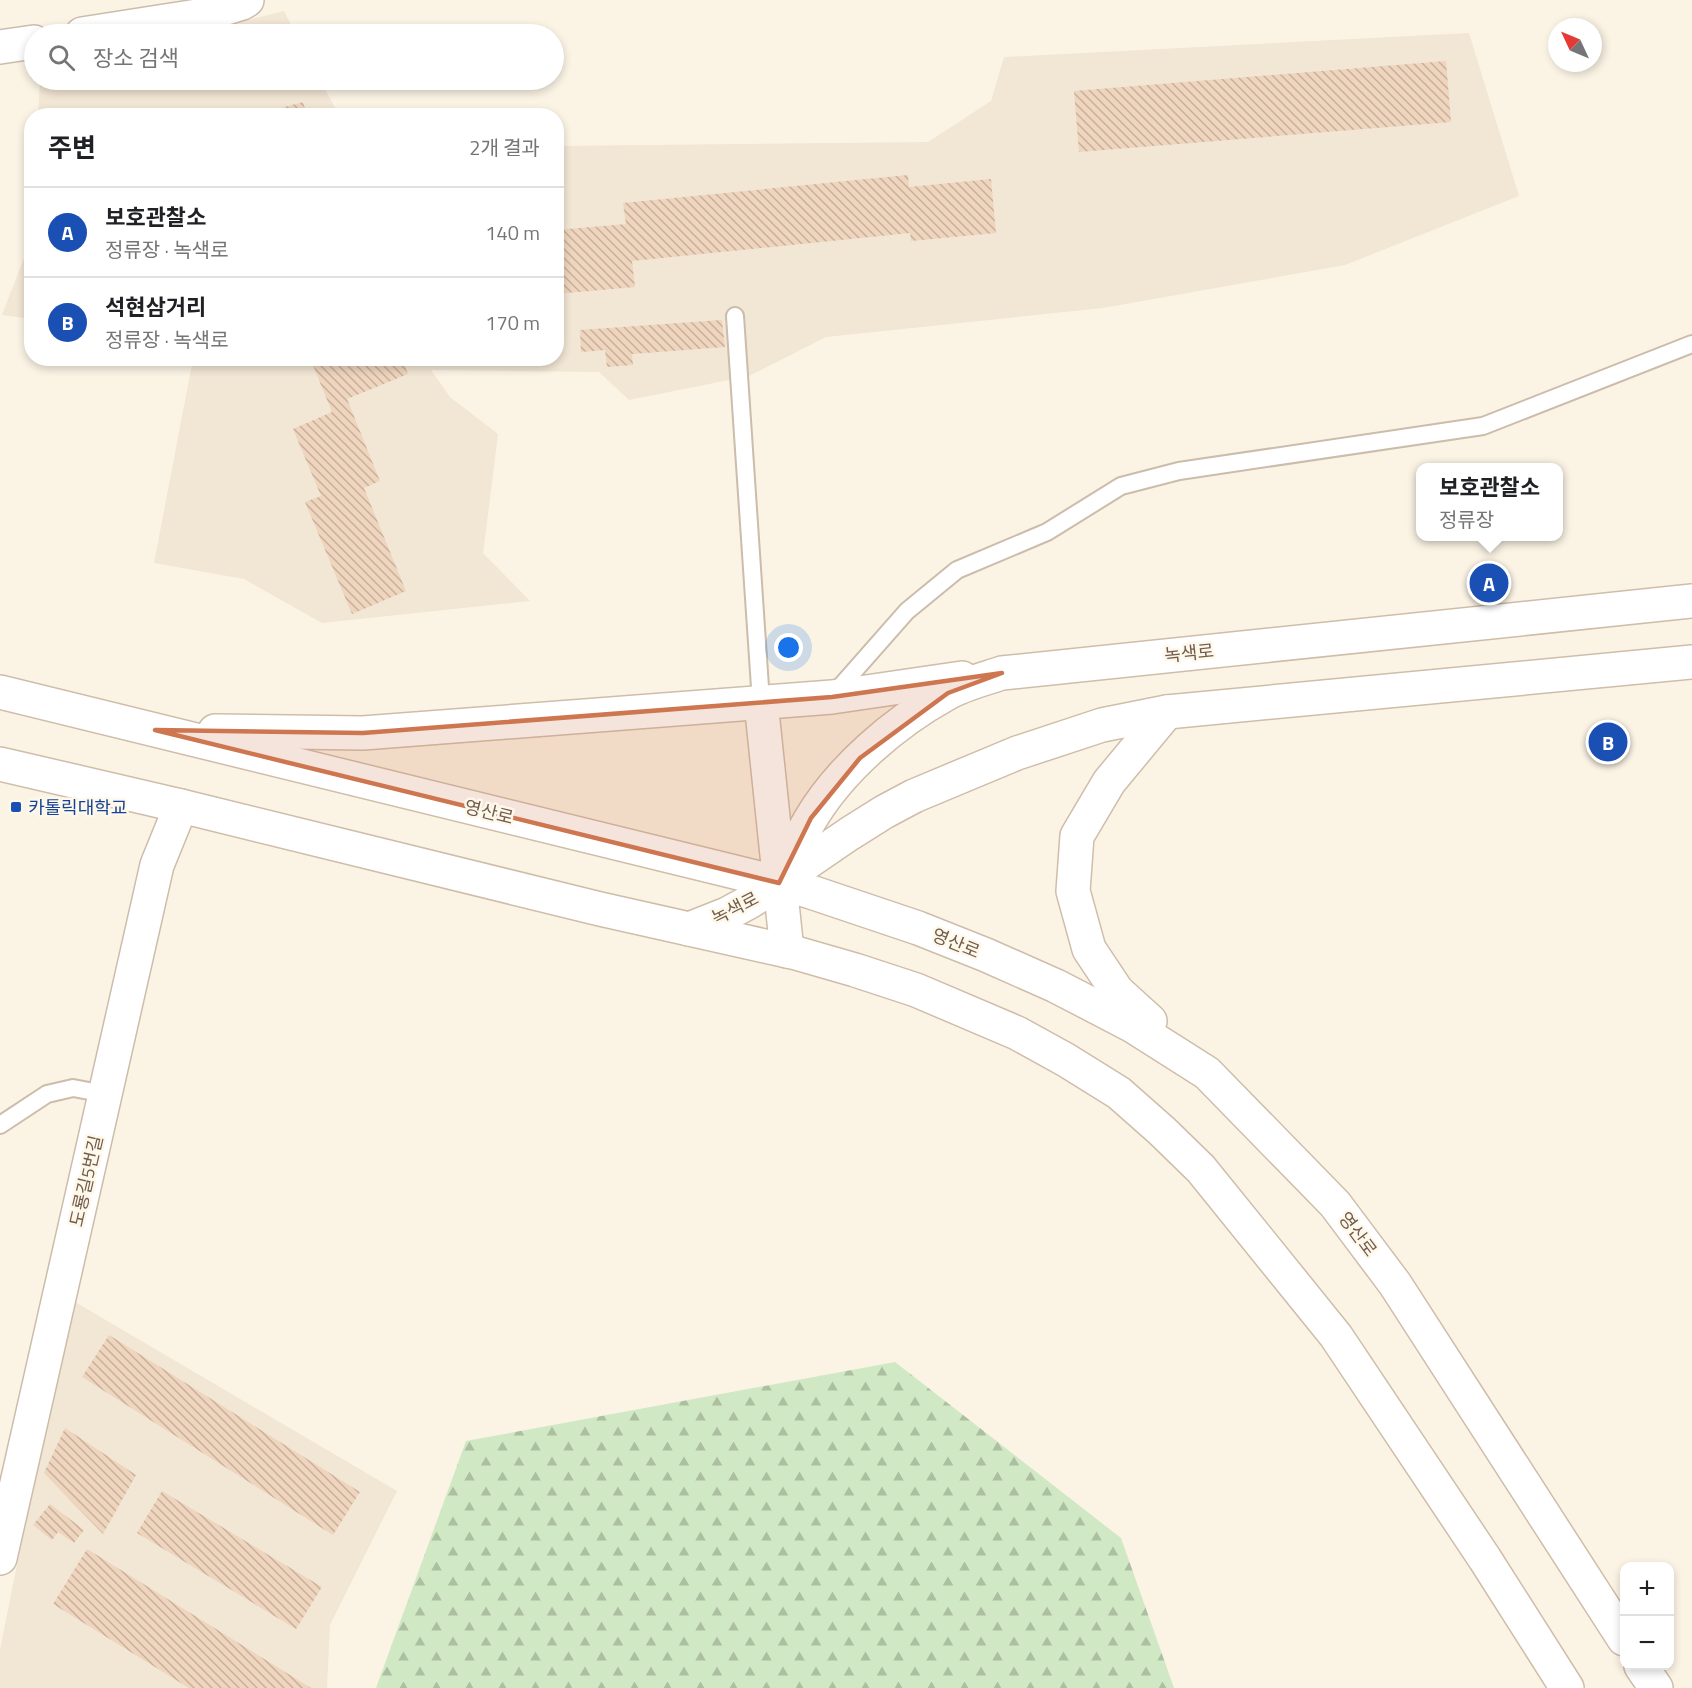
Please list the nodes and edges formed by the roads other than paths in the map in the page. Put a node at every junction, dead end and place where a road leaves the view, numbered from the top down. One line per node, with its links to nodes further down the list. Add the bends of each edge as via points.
1 (247, 0): 2 (street, via 204,15)
2 (146, 24)
3 (24, 43): 4 (street)
4 (0, 47)
5 (735, 316): 12 (lane)
6 (1692, 344): 11 (lane, via 1483,426 1179,471 1122,486 1047,532 957,570 907,611)
7 (1692, 602): 9 (street, 녹색로)
8 (1692, 662): 13 (street, 녹색로)
9 (1002, 673): 11 (street); 17 (street, 녹색로, via 948,693 905,721 860,758 811,818)
10 (0, 692): 14 (street, 영산로)
11 (832, 697): 12 (street)
12 (762, 702): 14 (street, via 363,733); 17 (street)
13 (1167, 712): 17 (street, 녹색로, via 1102,725 1017,753 914,796 849,834); 20 (street, via 1109,782 1077,836 1073,891 1089,949 1117,991)
14 (155, 730): 17 (street, 영산로)
15 (0, 764): 16 (street)
16 (182, 806): 18 (street); 21 (street, 도룡길5번길, via 157,865)
17 (779, 883): 18 (street, 녹색로, via 727,914); 19 (street, 녹색로); 20 (street, 영산로, via 918,928 1056,986 1133,1026)
18 (689, 929): 19 (street)
19 (787, 951): 26 (street, via 916,990 1017,1033 1119,1094 1162,1131 1201,1169 1336,1336)
20 (1207, 1073): 24 (street, 영산로, via 1335,1204 1395,1284)
21 (105, 1094): 22 (lane, via 73,1088 47,1094); 23 (street, 도룡길5번길)
22 (0, 1125)
23 (0, 1558)
24 (1620, 1633)
25 (1644, 1670): 27 (street)
26 (1567, 1688)
27 (1656, 1688)

